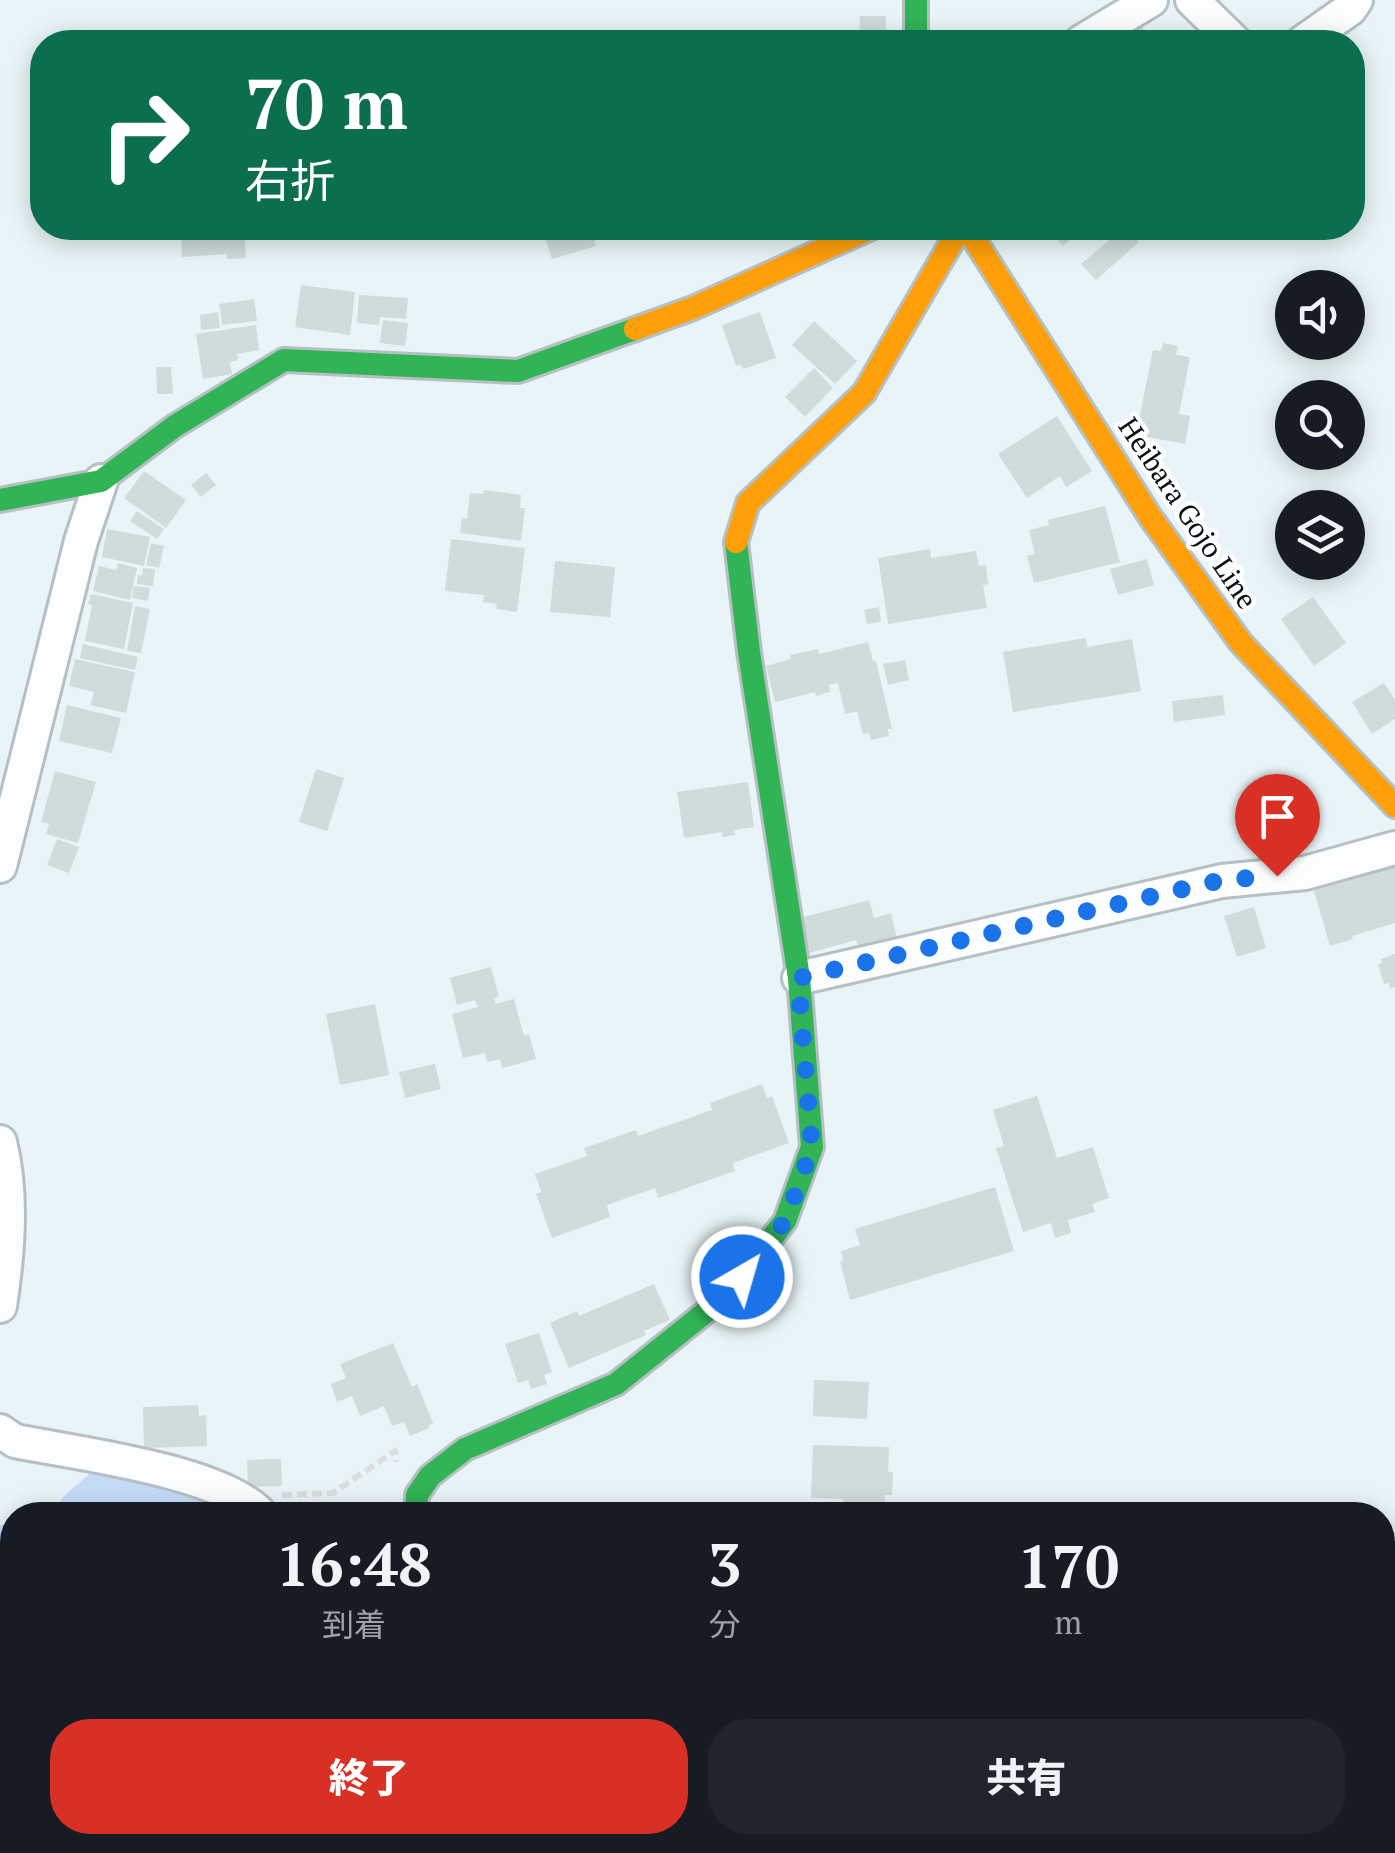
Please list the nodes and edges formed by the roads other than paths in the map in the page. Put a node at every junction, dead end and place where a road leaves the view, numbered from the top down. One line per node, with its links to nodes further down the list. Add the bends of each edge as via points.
1 (916, 0): 5 (street)
2 (1151, 0): 6 (street)
3 (1192, 0): 7 (street)
4 (1356, 0): 8 (street)
5 (916, 30)
6 (1101, 30)
7 (1222, 30)
8 (1320, 30)
9 (844, 240): 12 (street, via 694,308 518,371 284,360 175,426)
10 (957, 240): 17 (street, via 864,393 748,503 736,539)
11 (972, 240): 14 (street, Heibara Gojo Line, via 1151,518 1241,643)
12 (101, 481): 13 (street); 16 (street)
13 (0, 500)
14 (1395, 806)
15 (1395, 848): 17 (street, via 1304,873 1222,880)
16 (0, 866)
17 (798, 978): 23 (street, via 812,1147 786,1220 727,1296 616,1384 464,1449 430,1476)
18 (0, 1142): 19 (street)
19 (4, 1247): 20 (street)
20 (0, 1306)
21 (0, 1431): 22 (street, via 15,1441 165,1472)
22 (242, 1502)
23 (417, 1502)

